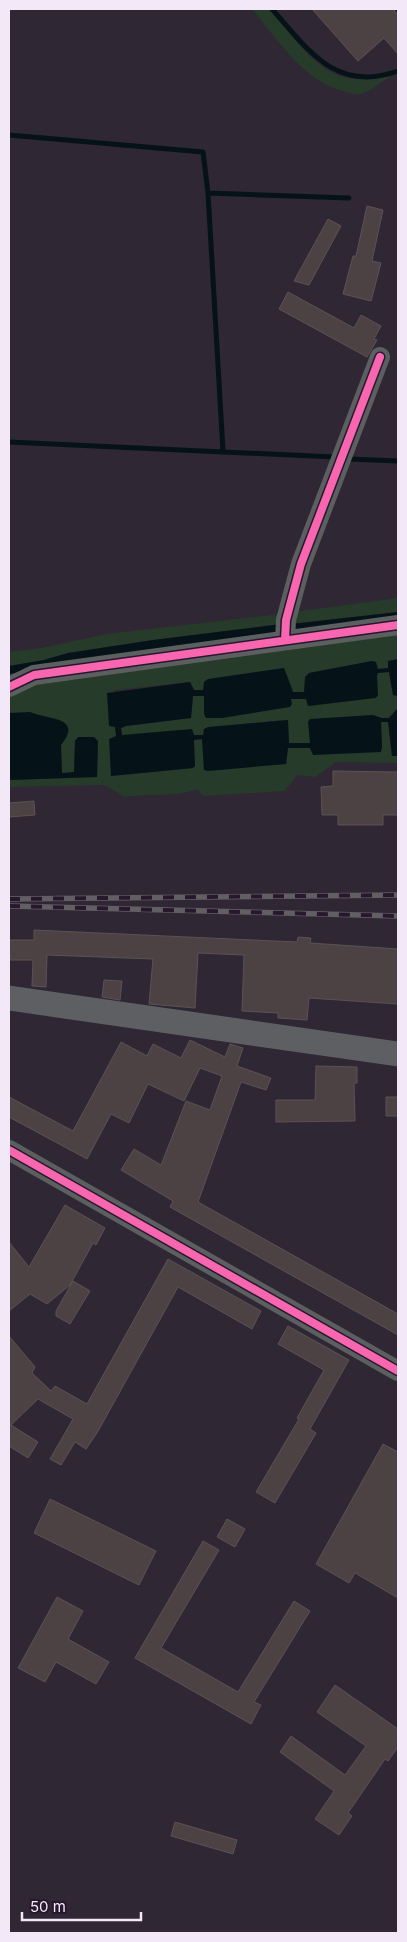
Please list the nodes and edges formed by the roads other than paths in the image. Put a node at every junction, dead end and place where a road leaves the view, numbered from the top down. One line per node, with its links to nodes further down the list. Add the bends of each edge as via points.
1 (380, 357): 3 (street, via 301,564)
2 (398, 625): 3 (street)
3 (286, 630): 4 (street, via 34,675)
4 (9, 688)
5 (9, 998): 6 (main road)
6 (398, 1054)
7 (9, 1150): 8 (street)
8 (398, 1371)

